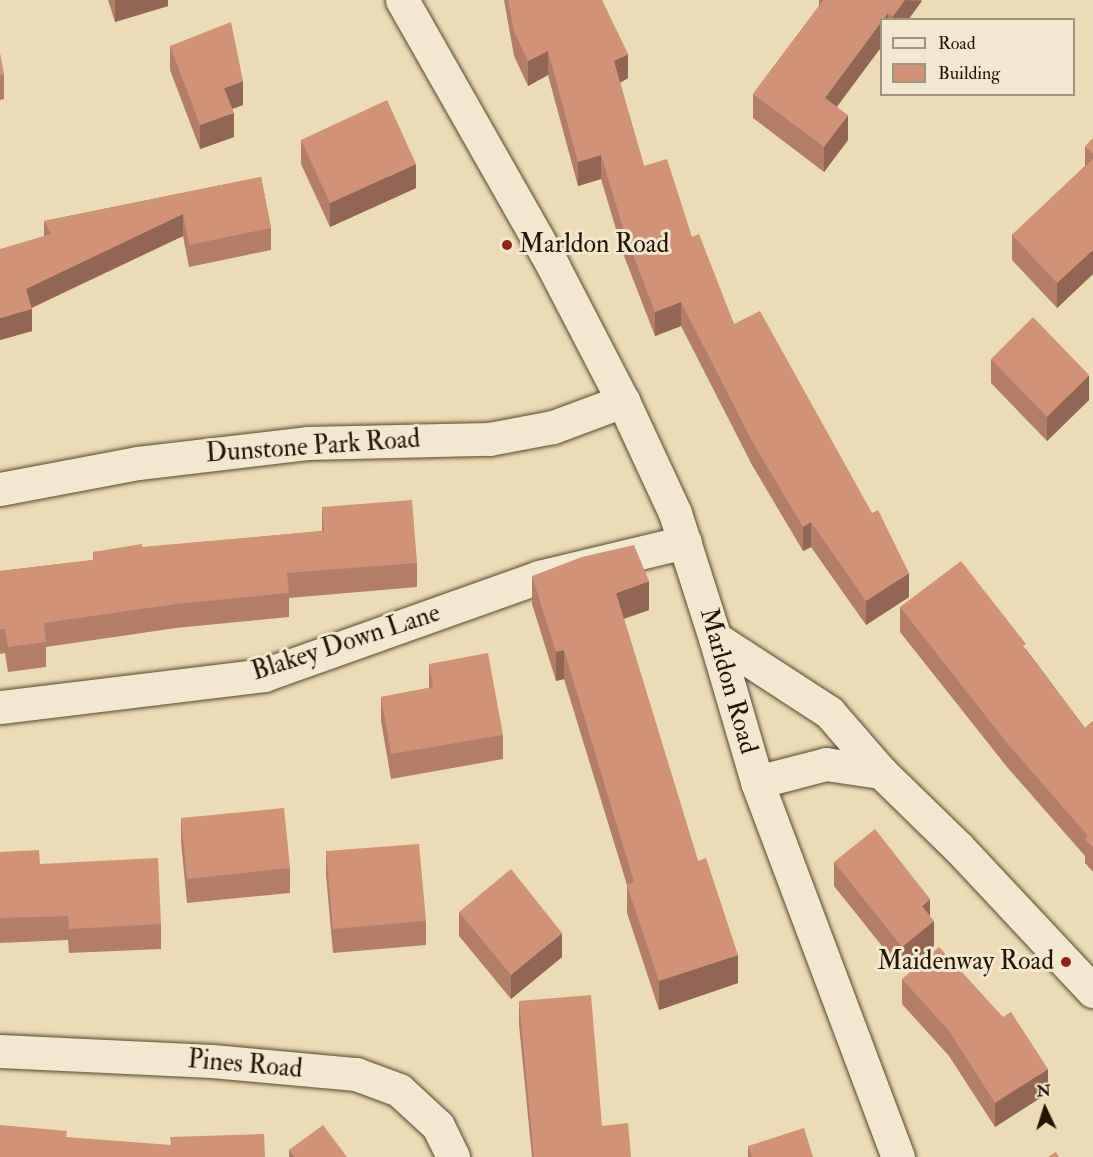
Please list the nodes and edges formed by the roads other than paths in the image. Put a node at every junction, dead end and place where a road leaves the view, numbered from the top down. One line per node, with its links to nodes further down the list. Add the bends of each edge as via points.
1 (402, 0): 2 (street, Marldon Road, via 553,266)
2 (623, 401): 3 (street, Dunstone Park Road, via 553,427 489,439 307,443 138,463); 4 (street, Marldon Road, via 675,513)
3 (0, 489)
4 (684, 542): 5 (street, Marldon Road); 6 (street, Blakey Down Lane, via 539,577 264,675)
5 (716, 638): 7 (street, via 829,712); 8 (street, Marldon Road)
6 (0, 707)
7 (881, 772): 8 (street, via 826,764); 9 (street, via 959,848)
8 (757, 782): 12 (street, Marldon Road)
9 (1093, 991)
10 (0, 1050): 11 (street, Pines Road, via 212,1061 356,1074 399,1090 438,1126)
11 (453, 1157)
12 (898, 1157)

